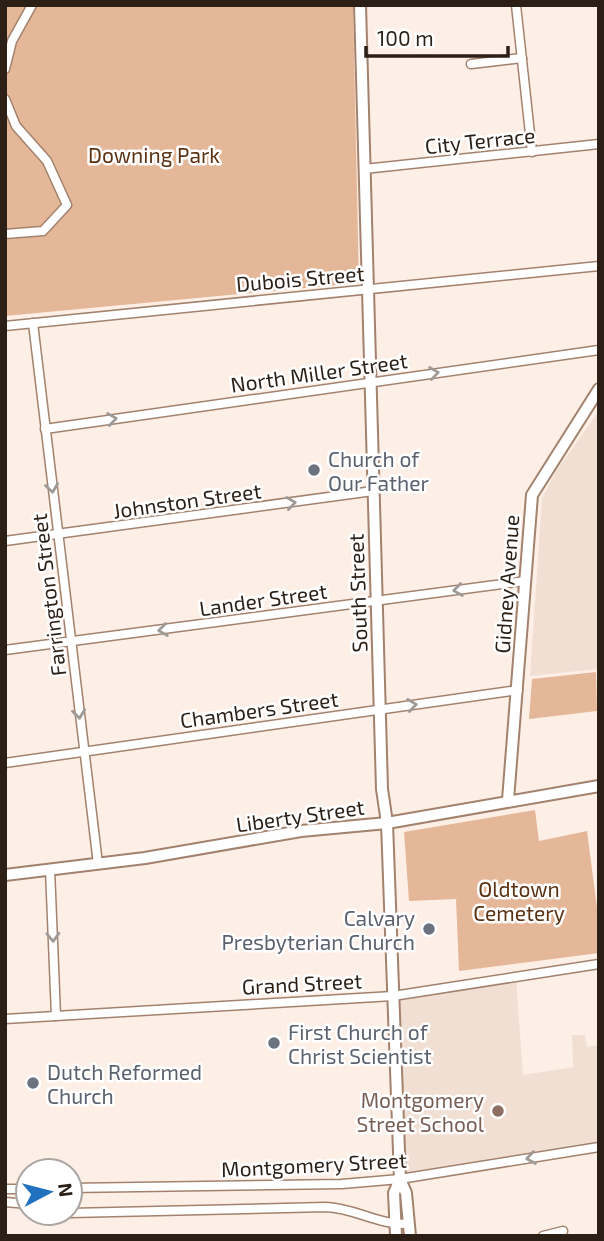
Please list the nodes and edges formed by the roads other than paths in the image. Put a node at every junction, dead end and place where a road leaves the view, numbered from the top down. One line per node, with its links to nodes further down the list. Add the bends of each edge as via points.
1 (32, 5): 6 (street, via 12,41)
2 (360, 5): 10 (street, South Street)
3 (516, 5): 4 (street)
4 (522, 58): 5 (street); 9 (street)
5 (471, 64)
6 (5, 69)
7 (5, 99): 11 (street, via 16,126 47,161 66,205 43,231)
8 (599, 144): 9 (street, City Terrace)
9 (531, 152): 10 (street, City Terrace)
10 (364, 169): 13 (street, South Street)
11 (5, 234)
12 (599, 266): 13 (street, Dubois Street)
13 (367, 289): 14 (street, Dubois Street); 17 (street, South Street)
14 (33, 323): 15 (street, Dubois Street); 19 (street, Farrington Street)
15 (5, 326)
16 (599, 350): 17 (street, North Miller Street, one-way to 16)
17 (370, 382): 19 (street, North Miller Street, one-way to 17); 20 (street, South Street)
18 (599, 389): 23 (street, Gidney Avenue, via 532,495)
19 (45, 429): 21 (street, Farrington Street, one-way to 21)
20 (373, 491): 21 (street, Johnston Street, one-way to 20); 24 (street, South Street)
21 (59, 535): 22 (street, Johnston Street); 25 (street, Farrington Street)
22 (5, 541)
23 (525, 581): 24 (street, Lander Street, one-way to 24); 27 (street, Gidney Avenue)
24 (376, 601): 25 (street, Lander Street, one-way to 25); 28 (street, South Street)
25 (71, 643): 26 (street, Lander Street); 29 (street, Farrington Street, one-way to 29)
26 (5, 650)
27 (518, 690): 28 (street, Chambers Street, one-way to 27); 32 (street, Gidney Avenue)
28 (380, 710): 29 (street, Chambers Street); 33 (street, South Street)
29 (84, 752): 30 (street, Chambers Street); 34 (street, Farrington Street)
30 (5, 763)
31 (599, 786): 32 (street, Liberty Street)
32 (508, 800): 33 (street, Liberty Street)
33 (387, 822): 34 (street, Liberty Street); 38 (street, South Street)
34 (98, 864): 35 (street, Liberty Street)
35 (50, 869): 36 (street, Liberty Street); 39 (street, one-way to 39)
36 (5, 876)
37 (599, 964): 38 (street, Grand Street)
38 (393, 996): 39 (street, Grand Street); 42 (street, South Street)
39 (56, 1016): 40 (street, Grand Street)
40 (5, 1019)
41 (599, 1147): 42 (street, Montgomery Street, one-way to 42)
42 (400, 1179): 43 (street, Montgomery Street); 45 (street, South Street); 46 (street, South Street, via 394,1193)
43 (84, 1188)
44 (84, 1213): 46 (street, via 342,1207)
45 (408, 1224): 46 (street); 48 (street, South Street)
46 (395, 1230)
47 (563, 1231): 49 (street)
48 (410, 1236)
49 (543, 1236)

